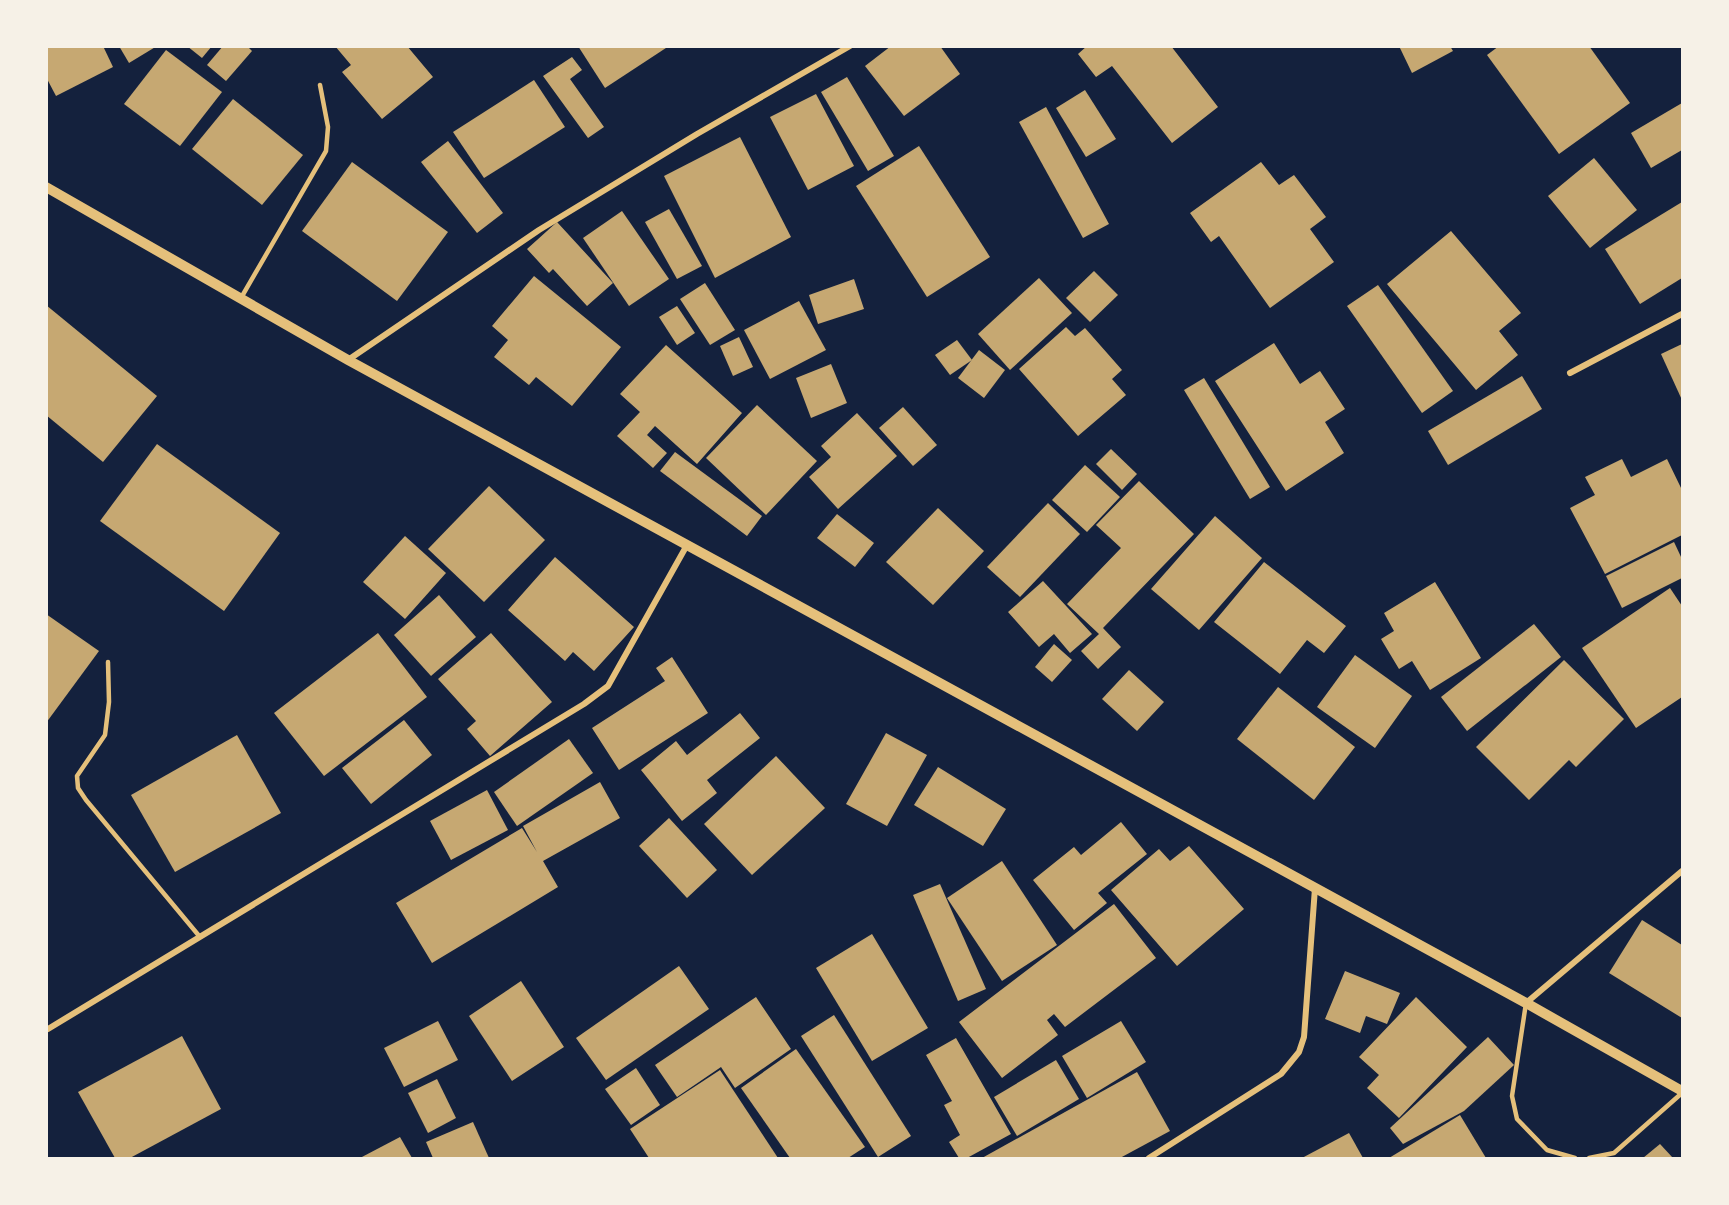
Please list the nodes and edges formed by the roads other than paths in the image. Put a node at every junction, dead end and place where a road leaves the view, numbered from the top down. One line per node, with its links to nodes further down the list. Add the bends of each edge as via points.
1 (850, 46): 6 (street, via 539,230)
2 (320, 85): 4 (lane, via 328,127 326,151)
3 (46, 188): 4 (street)
4 (242, 298): 6 (street)
5 (1683, 314): 7 (street)
6 (348, 360): 8 (street)
7 (1569, 373)
8 (687, 545): 11 (street); 12 (street, via 608,686)
9 (108, 662): 12 (lane, via 105,735 77,776 78,788)
10 (1683, 871): 13 (street)
11 (1315, 888): 13 (street); 16 (street, via 1304,1037 1299,1052 1281,1074)
12 (200, 938): 14 (street)
13 (1526, 1003): 15 (street); 17 (lane, via 1512,1096 1517,1119 1547,1150)
14 (48, 1029)
15 (1683, 1092): 18 (lane, via 1614,1153)
16 (1149, 1158)
17 (1575, 1158)
18 (1589, 1158)

